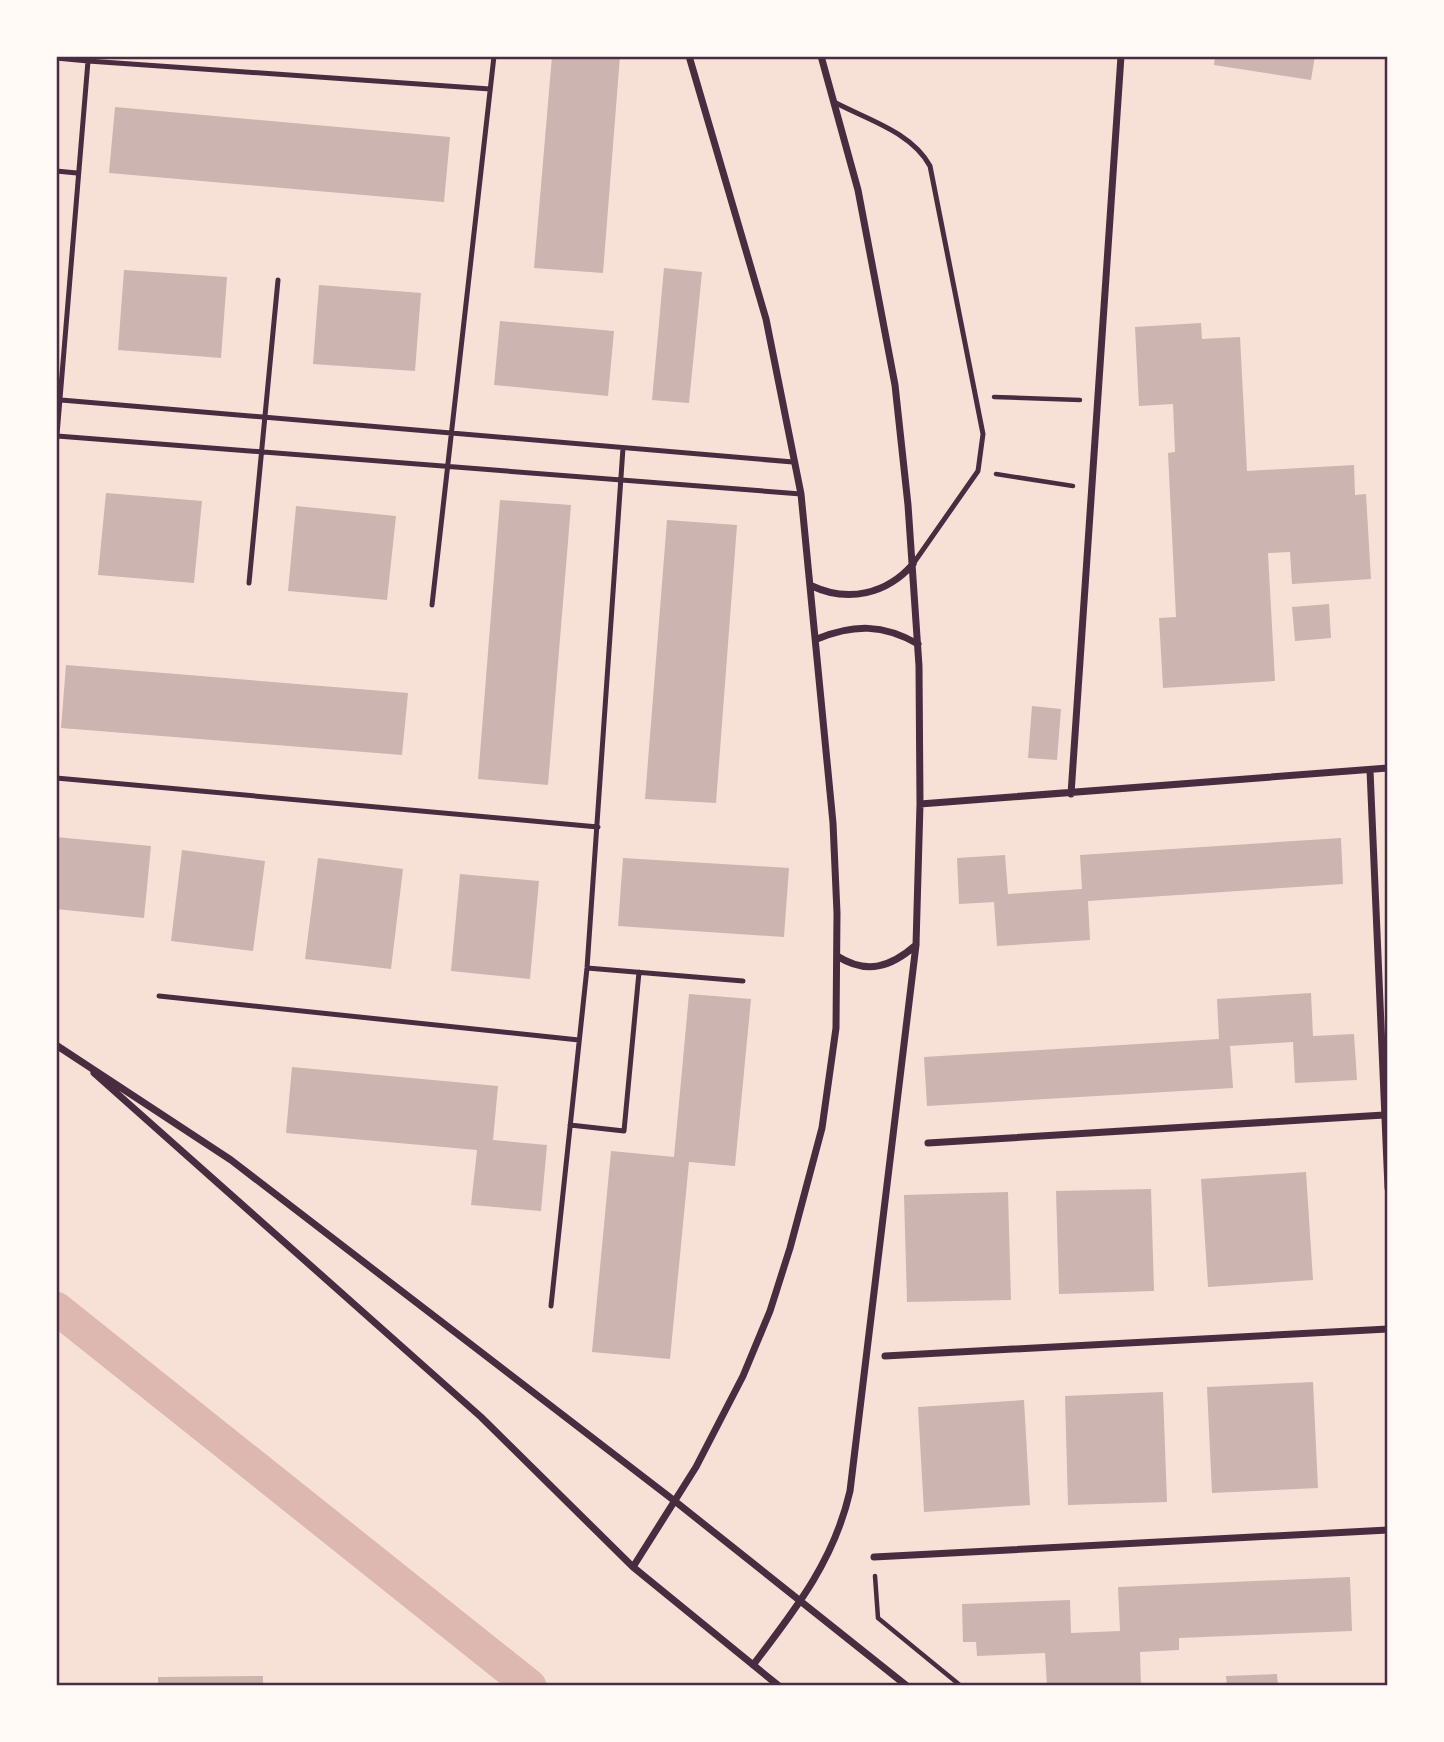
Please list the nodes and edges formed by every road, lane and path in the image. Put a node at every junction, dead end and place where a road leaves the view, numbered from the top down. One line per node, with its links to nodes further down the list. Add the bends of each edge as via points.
1 (494, 56): 7 (lane)
2 (689, 56): 21 (street, via 766,319)
3 (821, 56): 8 (street)
4 (1121, 56): 14 (street)
5 (56, 58): 6 (lane)
6 (88, 61): 7 (lane); 10 (lane)
7 (490, 89): 16 (lane)
8 (834, 102): 12 (lane, via 909,141 930,166); 27 (street, via 859,190 892,365)
9 (56, 171): 10 (lane)
10 (78, 173): 13 (lane)
11 (278, 281): 15 (lane)
12 (976, 396): 14 (path); 23 (lane, via 983,434)
13 (61, 400): 15 (lane); 17 (lane)
14 (1099, 401): 25 (street)
15 (264, 417): 16 (lane); 20 (lane)
16 (451, 433): 19 (lane); 22 (lane)
17 (57, 436): 18 (lane); 20 (lane)
18 (56, 447)
19 (623, 448): 21 (lane); 24 (lane)
20 (262, 451): 22 (lane); 28 (lane)
21 (793, 462): 26 (street)
22 (447, 468): 24 (lane); 30 (lane)
23 (978, 471): 25 (path); 27 (lane)
24 (622, 483): 26 (lane); 38 (lane)
25 (1092, 489): 36 (street)
26 (801, 494): 29 (street)
27 (913, 564): 29 (street, via 891,585 875,591 837,594); 32 (street)
28 (249, 583)
29 (812, 586): 31 (street)
30 (432, 605)
31 (817, 639): 32 (street, via 870,627 896,632); 40 (street, via 833,823)
32 (918, 644): 37 (street)
33 (1388, 768): 34 (street)
34 (1370, 770): 36 (street); 48 (street)
35 (56, 778): 38 (lane)
36 (1071, 794): 37 (street)
37 (920, 804): 39 (street)
38 (598, 827): 41 (lane)
39 (916, 945): 40 (street, via 897,961 874,968); 59 (street, via 850,1491 832,1548)
40 (837, 956): 55 (street, via 830,1084 790,1248 750,1361)
41 (587, 968): 42 (lane); 45 (lane)
42 (639, 972): 43 (lane); 49 (lane, via 624,1131)
43 (743, 981)
44 (159, 996): 45 (lane)
45 (579, 1040): 49 (lane)
46 (56, 1045): 47 (street)
47 (73, 1054): 55 (street, via 231,1160); 58 (street, via 481,1417)
48 (1384, 1115): 50 (street); 51 (street)
49 (570, 1125): 52 (lane)
50 (928, 1143)
51 (1388, 1188)
52 (551, 1306)
53 (1388, 1329): 54 (street)
54 (885, 1356)
55 (676, 1502): 58 (street); 59 (street)
56 (1388, 1530): 57 (street)
57 (874, 1558): 63 (path, via 878,1618)
58 (633, 1567): 60 (street)
59 (802, 1601): 60 (street); 62 (street)
60 (753, 1665): 61 (street)
61 (779, 1686)
62 (907, 1686)
63 (961, 1686)

